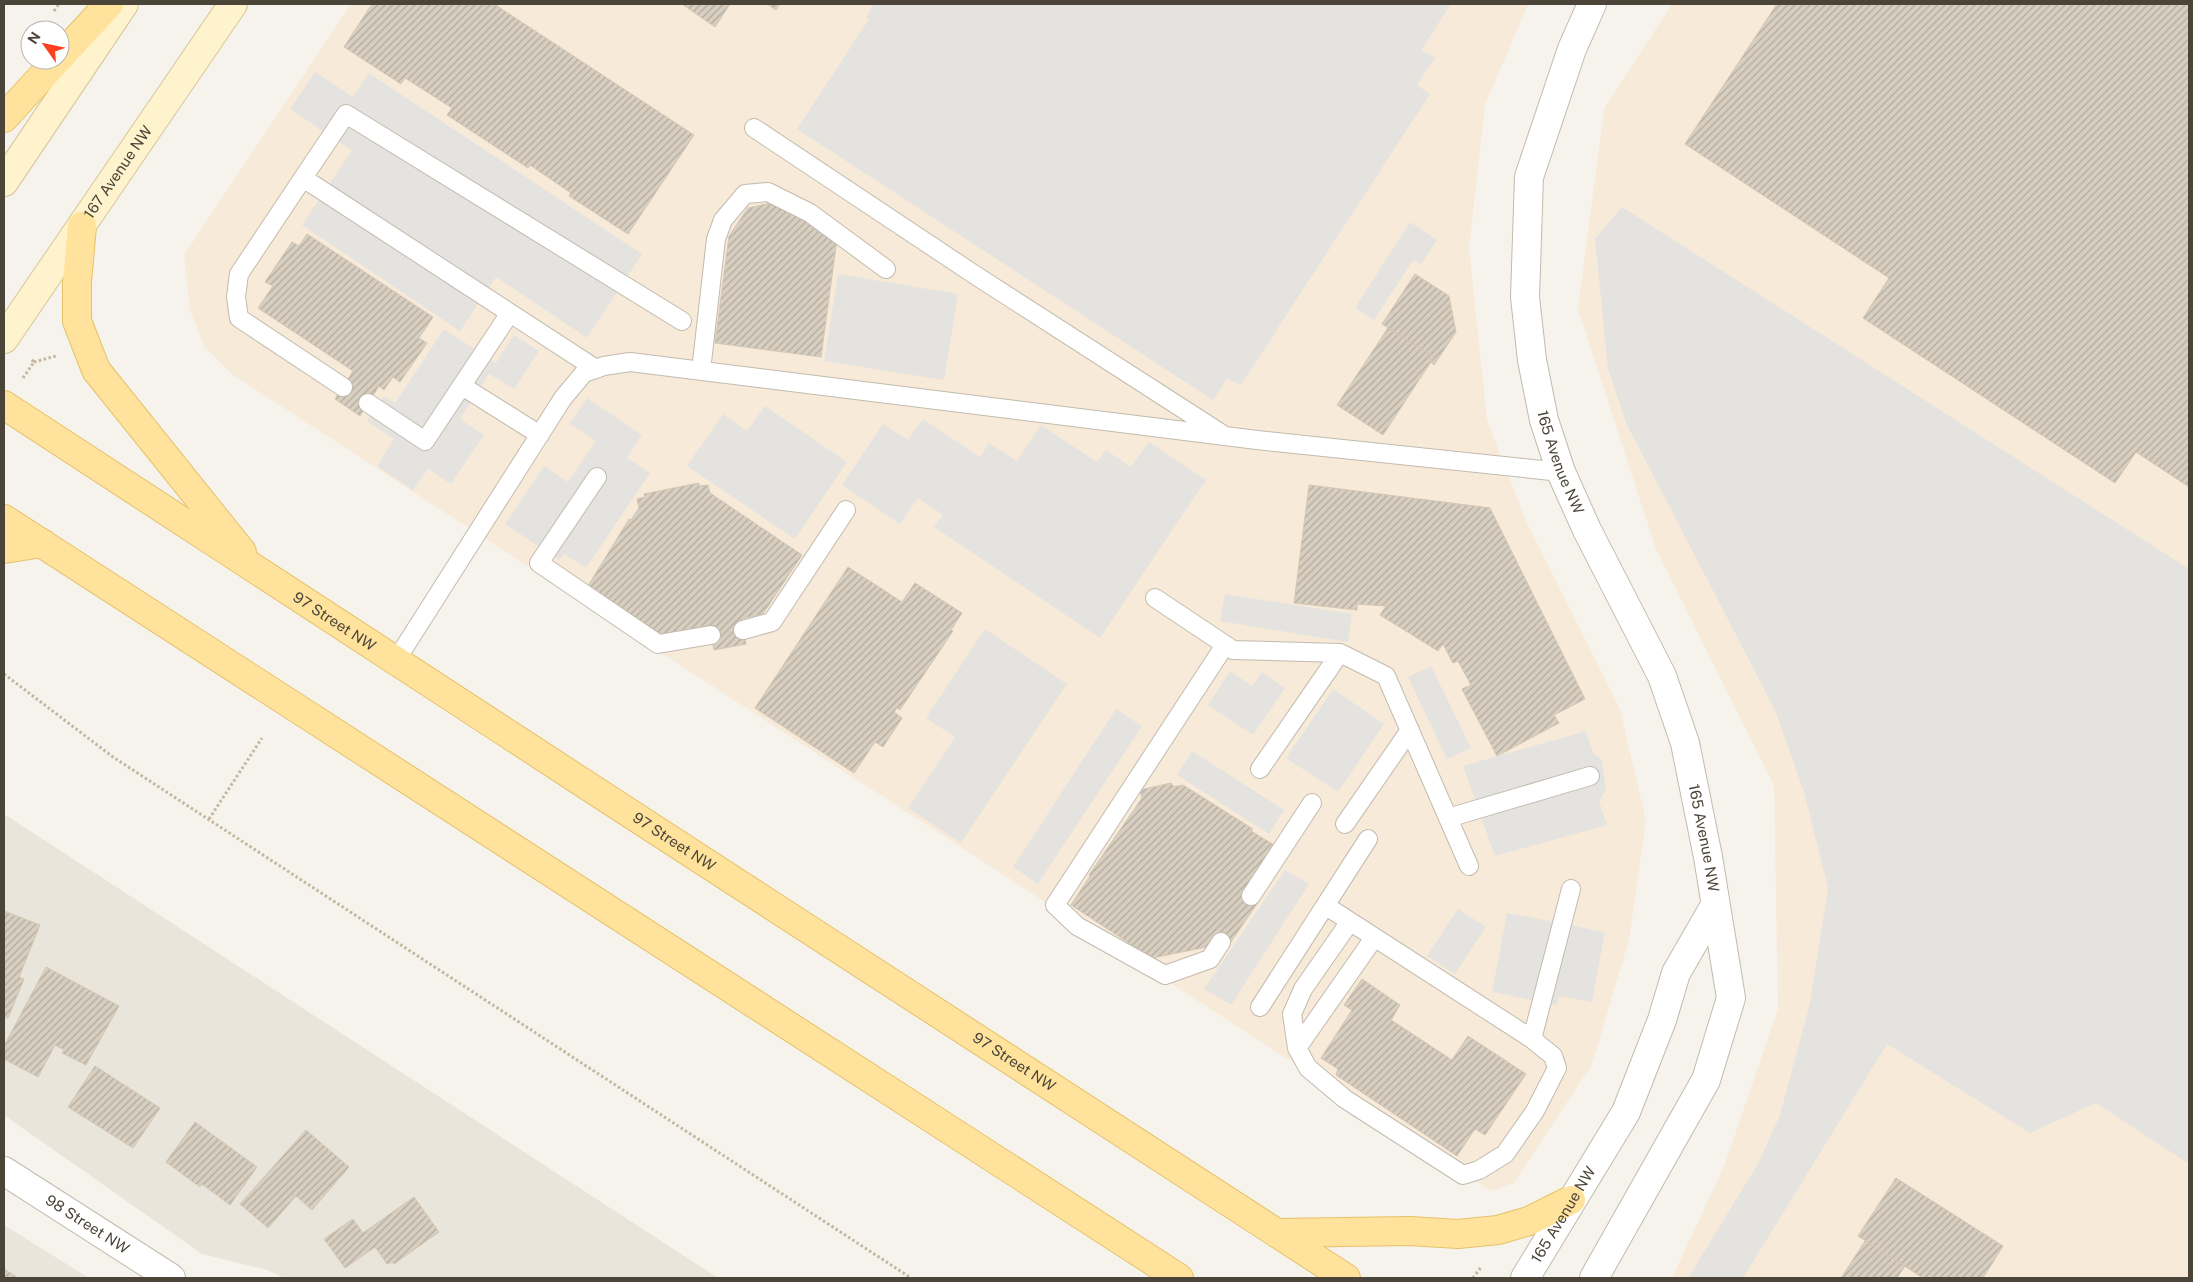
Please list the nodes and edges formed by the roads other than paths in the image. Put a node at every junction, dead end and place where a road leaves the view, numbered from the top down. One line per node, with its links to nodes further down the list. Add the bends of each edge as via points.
1 (109, 4): 5 (main road)
2 (124, 4): 10 (main road)
3 (1592, 4): 24 (street, 165 Avenue NW, via 1572,49 1528,178 1524,297 1544,420)
4 (232, 9): 11 (main road, 167 Avenue NW)
5 (70, 46)
6 (48, 70): 7 (main road)
7 (4, 118)
8 (754, 128): 23 (lane)
9 (303, 178): 13 (lane); 14 (lane, via 346,114); 19 (lane, via 239,274 236,297 239,318)
10 (4, 182)
11 (82, 226): 15 (main road, 167 Avenue NW); 30 (main road, via 77,321 96,370)
12 (886, 269): 17 (lane, via 810,213 768,192 745,194 723,220 716,239)
13 (510, 313): 16 (lane); 18 (lane)
14 (682, 321)
15 (4, 339)
16 (596, 369): 17 (lane, via 630,362); 22 (lane, via 584,373 563,398)
17 (701, 371): 23 (lane)
18 (462, 386): 20 (lane, via 425,441); 22 (lane)
19 (343, 387)
20 (368, 403)
21 (4, 404): 30 (main road, 97 Street NW)
22 (540, 435): 36 (lane)
23 (1226, 437): 24 (lane)
24 (1561, 472): 48 (street, 165 Avenue NW, via 1665,684 1685,743 1708,857)
25 (597, 477): 33 (lane, via 539,562 658,644)
26 (846, 510): 32 (lane, via 772,622)
27 (4, 519): 28 (main road)
28 (42, 544): 29 (main road); 59 (main road)
29 (4, 549)
30 (259, 572): 36 (main road, 97 Street NW)
31 (1155, 598): 34 (lane)
32 (743, 630)
33 (711, 635)
34 (1226, 645): 35 (lane, via 1233,650); 51 (lane, via 1055,905 1078,926 1165,975 1210,959)
35 (1340, 653): 37 (lane, via 1386,676); 38 (lane)
36 (395, 662): 57 (main road, 97 Street NW)
37 (1410, 730): 41 (lane); 42 (lane)
38 (1260, 769)
39 (1590, 776): 41 (lane)
40 (1312, 803): 46 (lane)
41 (1448, 818): 44 (lane)
42 (1345, 824)
43 (1368, 840): 47 (lane)
44 (1469, 866)
45 (1571, 889): 53 (lane)
46 (1251, 896)
47 (1326, 906): 49 (lane); 52 (lane)
48 (1714, 907): 56 (street, 165 Avenue NW, via 1676,973 1662,1020 1626,1112); 62 (street, 165 Avenue NW, via 1731,998 1706,1080)
49 (1349, 923): 50 (lane); 54 (lane, via 1303,989 1292,1014)
50 (1374, 938): 53 (lane); 54 (lane)
51 (1221, 942)
52 (1260, 1007)
53 (1532, 1038): 54 (lane, via 1553,1056 1557,1068 1536,1111 1505,1154 1480,1170 1463,1175 1346,1099 1308,1068)
54 (1297, 1048)
55 (4, 1171): 58 (street, 98 Street NW)
56 (1572, 1200): 57 (main road, via 1529,1221 1498,1230 1458,1234 1410,1231); 61 (street, 165 Avenue NW)
57 (1277, 1233): 60 (main road, 97 Street NW)
58 (171, 1278)
59 (1179, 1278)
60 (1346, 1278)
61 (1525, 1278)
62 (1594, 1278)

